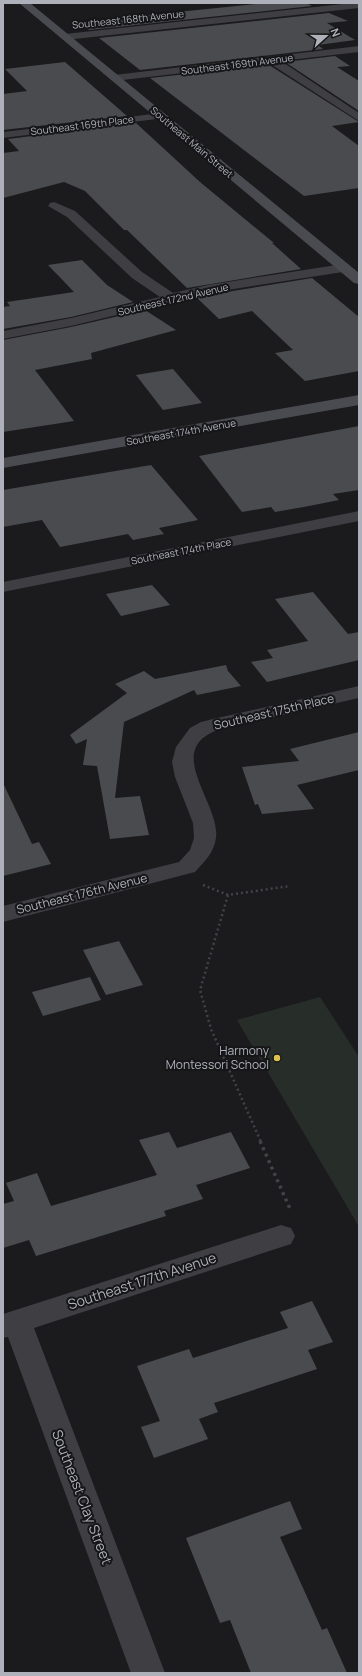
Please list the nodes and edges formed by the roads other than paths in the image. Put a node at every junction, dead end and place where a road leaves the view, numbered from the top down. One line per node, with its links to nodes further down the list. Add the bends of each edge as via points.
1 (24, 3): 3 (street, Southeast Main Street)
2 (359, 5): 3 (street, Southeast 168th Avenue)
3 (65, 37): 6 (street, Southeast Main Street)
4 (359, 49): 5 (street, Southeast 169th Avenue)
5 (272, 60): 6 (street, Southeast 169th Avenue); 8 (street)
6 (114, 78): 7 (street, Southeast Main Street)
7 (161, 116): 9 (street, Southeast 169th Place); 11 (street, Southeast Main Street)
8 (359, 118)
9 (3, 135)
10 (54, 206): 13 (street, via 71,214 137,275)
11 (343, 268): 12 (street, Southeast Main Street); 13 (street, Southeast 172nd Avenue, via 242,283)
12 (359, 280)
13 (171, 298): 14 (street, Southeast 172nd Avenue, via 71,322)
14 (3, 334)
15 (359, 400): 16 (street, Southeast 174th Avenue)
16 (3, 463)
17 (359, 516): 18 (street, Southeast 174th Place)
18 (3, 587)
19 (359, 692): 20 (street, Southeast 175th Place, via 200,730 186,747 183,766 205,827 206,844 197,859 187,867)
20 (162, 874): 21 (street, Southeast 176th Avenue)
21 (3, 914)
22 (281, 1236): 23 (street, Southeast 177th Avenue)
23 (10, 1324): 24 (street, Southeast Clay Street)
24 (148, 1673)

